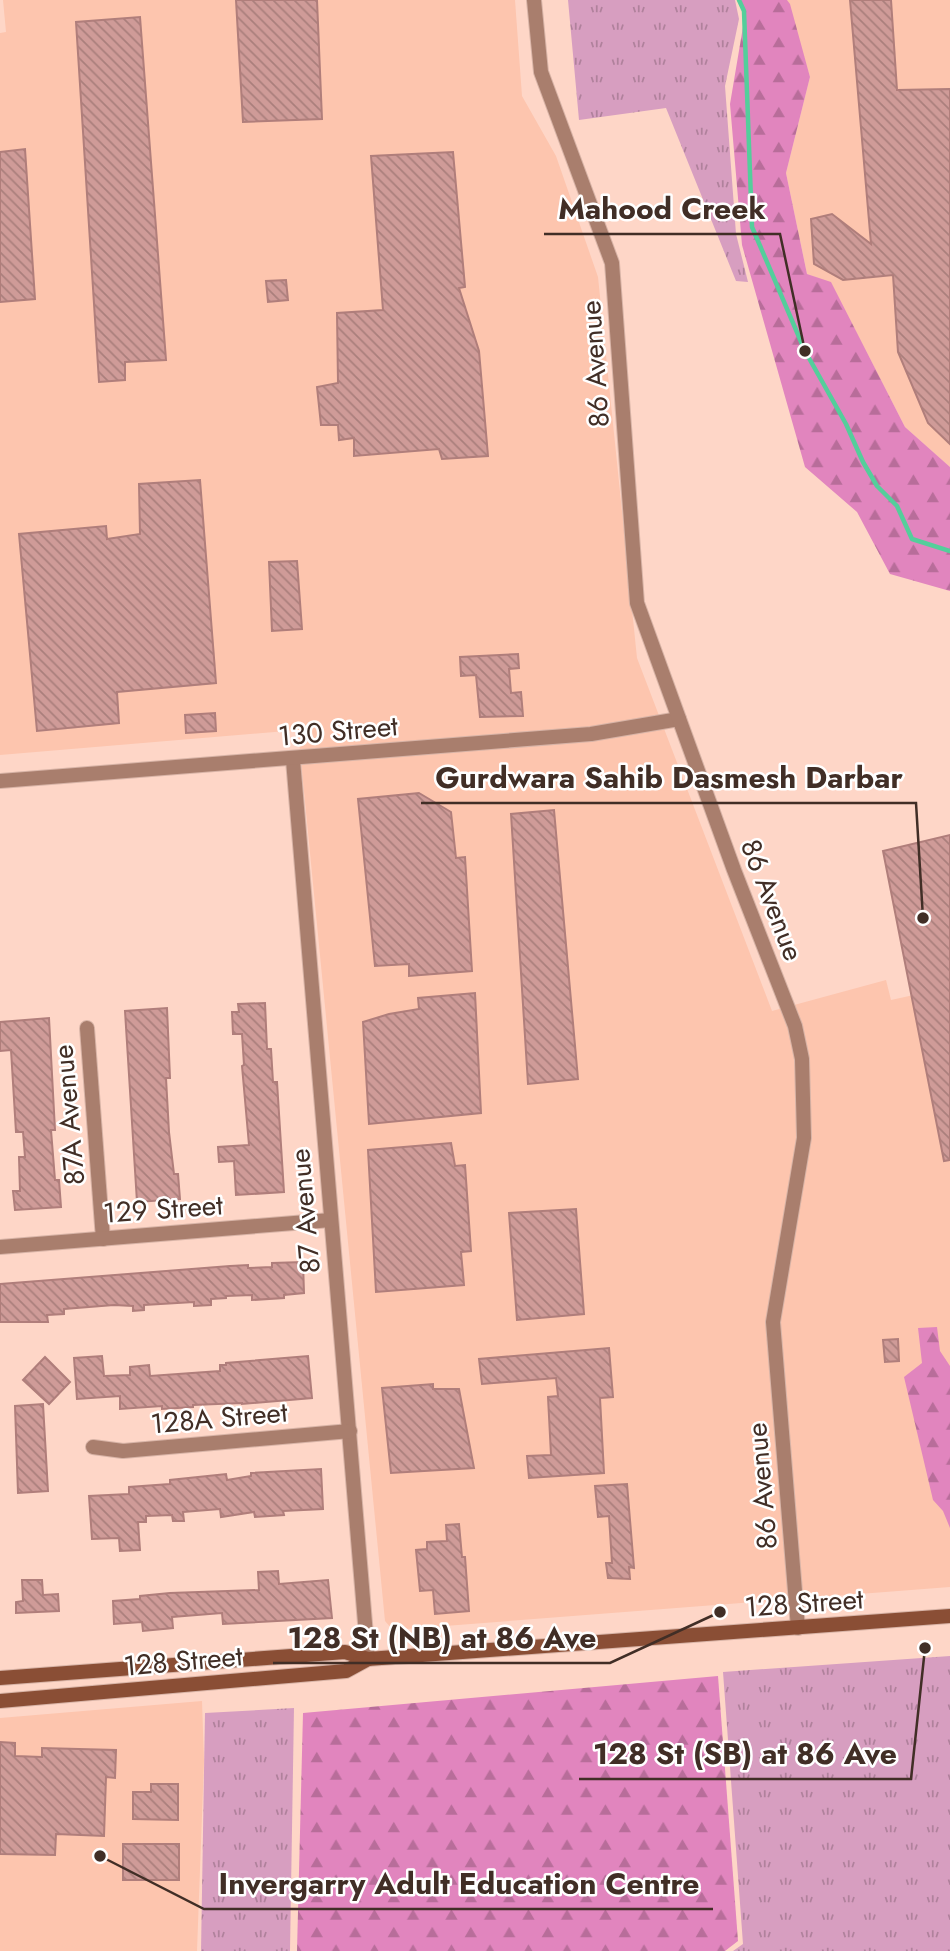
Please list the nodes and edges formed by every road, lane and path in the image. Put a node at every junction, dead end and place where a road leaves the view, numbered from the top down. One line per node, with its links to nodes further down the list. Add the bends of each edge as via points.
1 (534, 0): 2 (street, 86 Avenue, via 541,72 612,263 637,603)
2 (679, 719): 3 (street, 130 Street, via 591,734); 12 (street, 86 Avenue, via 795,1026 802,1059 804,1138 773,1322)
3 (293, 760): 4 (street, 130 Street); 6 (street, 87 Avenue)
4 (0, 781)
5 (87, 1028): 7 (street, 87A Avenue)
6 (331, 1220): 7 (street, 129 Street); 9 (street, 87 Avenue)
7 (103, 1239): 8 (street, 129 Street)
8 (0, 1247)
9 (350, 1432): 10 (street, 128A Street, via 122,1451); 13 (street, 87 Avenue)
10 (93, 1447)
11 (950, 1616): 12 (main road, 128 Street)
12 (798, 1628): 13 (main road, 128 Street)
13 (368, 1659): 14 (main road, 128 Street, via 345,1652); 15 (main road, 128 Street, via 346,1671)
14 (0, 1678)
15 (0, 1701)

